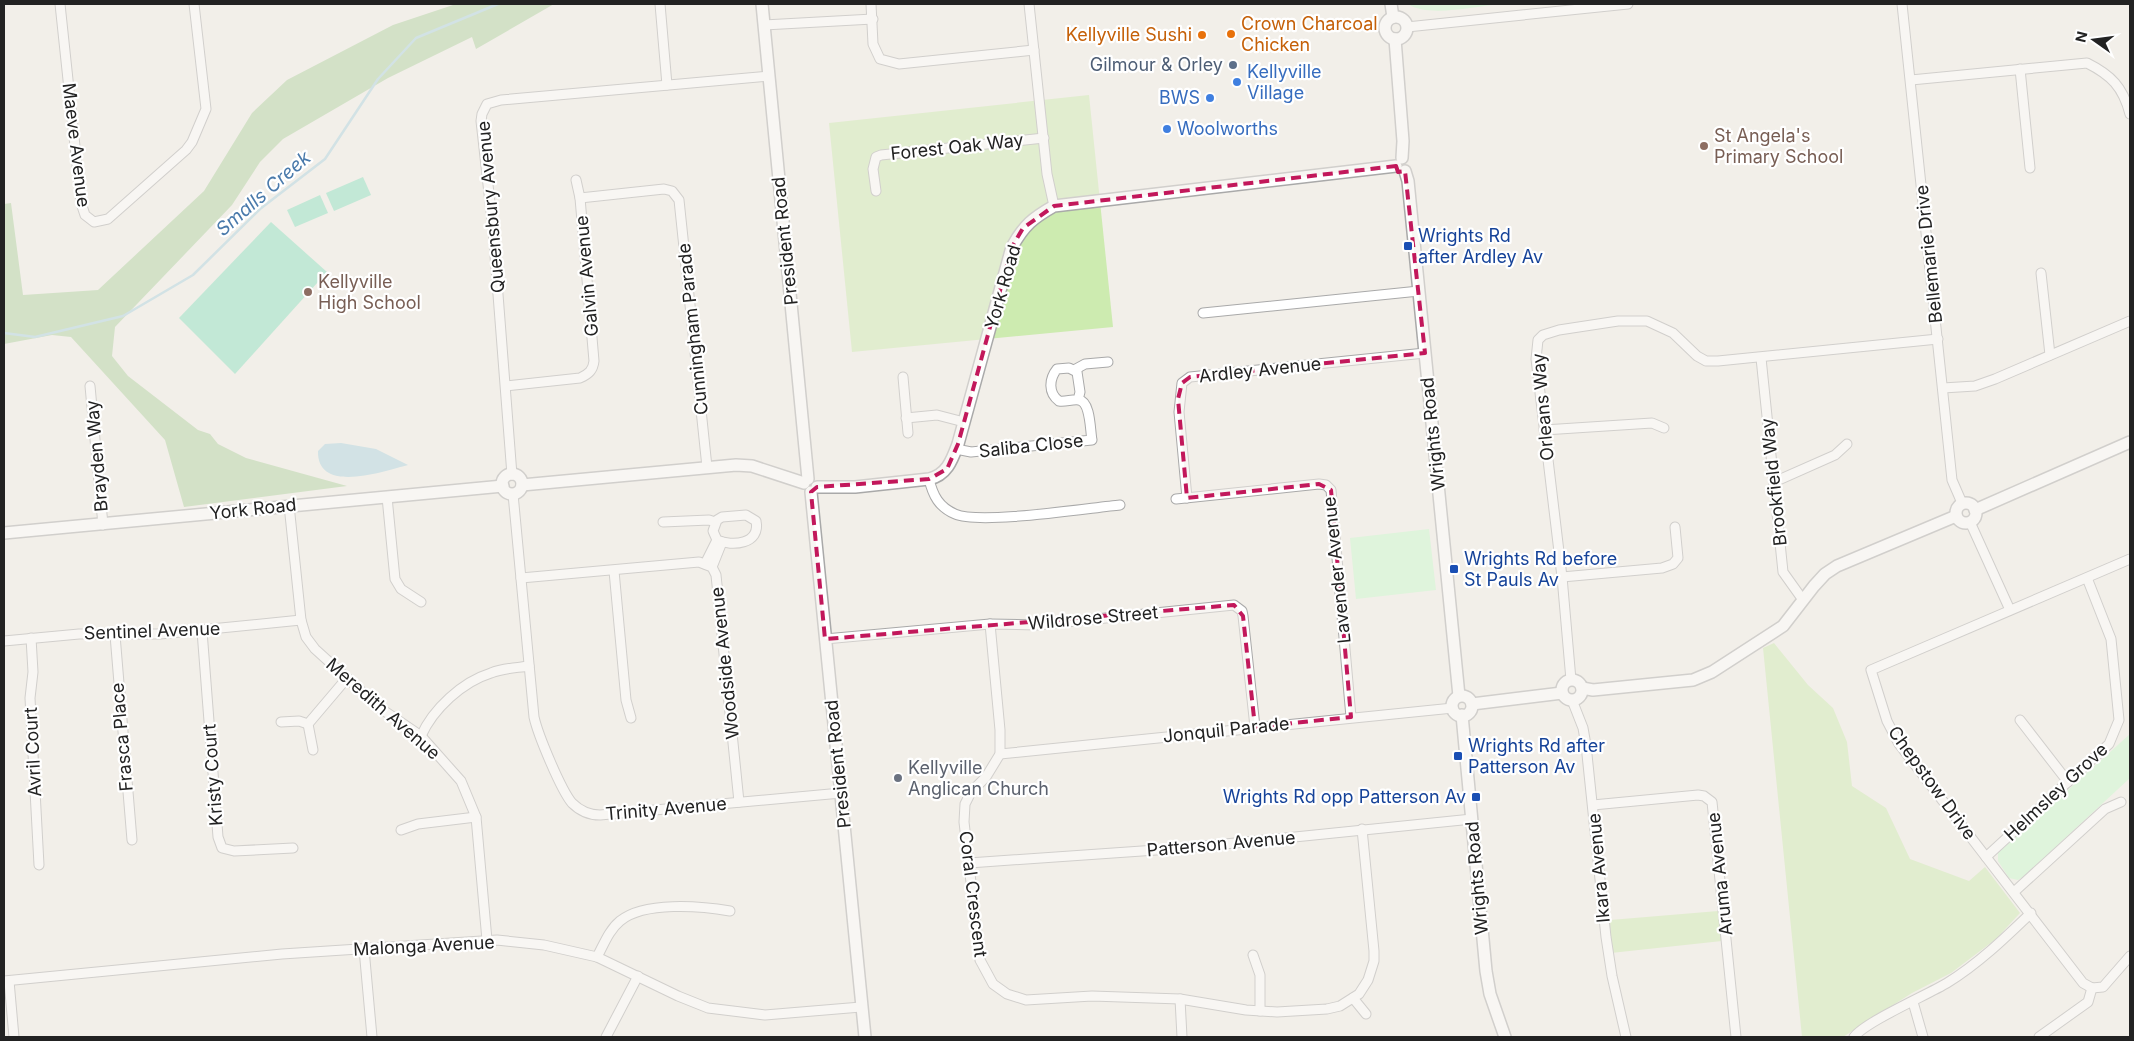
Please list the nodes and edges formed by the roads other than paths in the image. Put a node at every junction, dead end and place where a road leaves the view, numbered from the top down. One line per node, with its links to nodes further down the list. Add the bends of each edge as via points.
1 (60, 4): 2 (street, Maeve Avenue, via 81,203 85,215 94,222 108,219 186,150 193,140 206,109)
2 (194, 4)
3 (660, 4): 19 (street)
4 (762, 4): 12 (street, President Road)
5 (871, 4): 11 (street)
6 (1029, 4): 15 (street)
7 (1391, 4): 10 (street)
8 (1628, 4): 13 (street)
9 (1902, 4): 18 (street, Bellemarie Drive)
10 (1393, 17): 13 (street, via 1403,19); 14 (street, via 1386,22 1384,30)
11 (873, 19): 12 (street); 15 (street, via 874,44 880,58 899,64)
12 (764, 25): 17 (street, President Road)
13 (1407, 27): 14 (street, via 1404,35)
14 (1395, 39): 22 (street, Wrights Road, via 1403,141)
15 (1034, 50): 21 (street)
16 (2020, 69): 18 (street); 20 (street, via 2087,63 2108,74 2118,84 2126,97); 23 (street)
17 (769, 76): 19 (street, Queensbury Avenue); 56 (street, President Road)
18 (1911, 80): 32 (street, Bellemarie Drive)
19 (667, 85): 40 (street, Queensbury Avenue, via 501,100 487,104 484,109 482,135)
20 (2130, 114)
21 (1044, 138): 25 (street, Forest Oak Way, via 881,155 876,157 873,165); 27 (street)
22 (1401, 165): 27 (street, York Road); 29 (street, Wrights Road, via 1408,181)
23 (2030, 168)
24 (576, 180): 26 (street, Galvin Avenue)
25 (876, 191)
26 (580, 198): 40 (street, Galvin Avenue, via 594,374); 51 (street, Cunningham Parade, via 677,190)
27 (1054, 206): 44 (street, York Road, via 1023,228 1012,247)
28 (2041, 273): 34 (street)
29 (1419, 291): 30 (street); 33 (street, Wrights Road)
30 (1203, 312)
31 (2130, 321): 34 (street)
32 (1938, 339): 35 (street, Orleans Way); 41 (street, Bellemarie Drive)
33 (1425, 352): 60 (street, Ardley Avenue, via 1190,377 1182,383 1178,399); 94 (street, Wrights Road)
34 (2050, 356): 41 (street, via 1975,386)
35 (1761, 358): 46 (street, Orleans Way, via 1706,361 1673,333 1647,321 1618,321 1543,335 1538,340 1536,359); 54 (street, Brookfield Way)
36 (1108, 362): 37 (street, via 1085,364)
37 (1074, 370): 42 (street, Saliba Close, via 1078,375); 42 (street, via 1057,369 1051,383 1052,392 1059,401)
38 (903, 377): 43 (street)
39 (90, 386): 70 (street, Brayden Way)
40 (506, 386): 52 (street, Queensbury Avenue)
41 (1943, 388): 62 (street, Bellemarie Drive, via 1952,480)
42 (1078, 400): 50 (street, Saliba Close, via 1084,402 1087,409 1092,440 971,452)
43 (906, 418): 44 (street, via 937,416); 47 (street)
44 (964, 422): 50 (street, York Road)
45 (1664, 428): 46 (street, via 1652,422)
46 (1544, 430): 77 (street, Orleans Way)
47 (908, 433)
48 (2130, 442): 65 (street)
49 (1847, 444): 54 (street, via 1835,456)
50 (956, 449): 53 (street, York Road, via 947,469 937,478)
51 (707, 467): 55 (street, York Road); 56 (street, York Road, via 752,466)
52 (512, 475): 55 (street, via 518,476); 57 (street, via 506,477)
53 (929, 479): 56 (street, York Road, via 855,487); 63 (street, via 932,495 943,508 971,518)
54 (1774, 482): 80 (street, Brookfield Way, via 1783,572)
55 (522, 485): 58 (street)
56 (810, 485): 88 (street, President Road)
57 (503, 486): 58 (street, via 505,491); 59 (street, York Road)
58 (513, 494): 78 (street, Trinity Avenue)
59 (387, 497): 64 (street, York Road); 81 (street, via 395,579 402,589)
60 (1187, 498): 61 (street, Lavender Avenue); 98 (street, Lavender Avenue, via 1319,484 1331,490)
61 (1176, 499)
62 (1962, 503): 65 (street, via 1968,503); 66 (street, via 1956,510)
63 (1120, 505)
64 (289, 506): 70 (street, York Road); 83 (street, Meredith Avenue)
65 (1975, 510): 69 (street)
66 (1956, 516): 69 (street, via 1964,523); 80 (street, via 1837,566 1825,574)
67 (663, 522): 68 (street)
68 (715, 522): 73 (street, via 713,531); 73 (street, via 722,517 746,515 756,521 757,532 748,541)
69 (1970, 522): 82 (street)
70 (103, 525): 72 (street, York Road)
71 (1675, 527): 77 (street, via 1678,558 1673,564 1662,568)
72 (4, 534)
73 (719, 541): 75 (street)
74 (2130, 559): 79 (street, Chepstow Drive)
75 (708, 565): 76 (street, Woodside Avenue); 109 (street, Woodside Avenue, via 716,575)
76 (614, 571): 78 (street, Woodside Avenue); 99 (street, via 626,700)
77 (1562, 577): 92 (street, Orleans Way)
78 (521, 578): 90 (street, Trinity Avenue)
79 (2087, 578): 82 (street, Chepstow Drive); 107 (street, Helmsley Grove, via 2111,639 2119,720 2110,744)
80 (1803, 600): 93 (street, via 1783,626 1712,672 1693,680 1593,690)
81 (421, 602)
82 (2010, 610): 118 (street, Chepstow Drive, via 1871,670 1887,721 1899,744)
83 (301, 620): 85 (street, Sentinel Avenue); 91 (street, Meredith Avenue, via 310,643)
84 (990, 624): 88 (street, Wildrose Street); 103 (street, Wildrose Street, via 1037,625 1234,605 1243,616); 106 (street)
85 (202, 631): 86 (street, Sentinel Avenue); 117 (street, Kristy Court, via 218,836 222,848 234,852)
86 (114, 635): 87 (street, Sentinel Avenue); 116 (street, Frasca Place)
87 (31, 638): 89 (street, Sentinel Avenue); 120 (street, Avril Court, via 33,672 30,698)
88 (825, 639): 108 (street, President Road)
89 (4, 641)
90 (529, 666): 104 (street, via 491,673 468,684 438,711); 109 (street, Trinity Avenue, via 537,728 569,797 579,808 600,815)
91 (348, 678): 102 (street); 104 (street, Meredith Avenue, via 380,708)
92 (1571, 680): 93 (street); 95 (street, via 1564,684)
93 (1582, 688): 95 (street, via 1580,697)
94 (1459, 696): 96 (street, via 1467,697); 97 (street, via 1454,700)
95 (1567, 696): 96 (street); 111 (street, Ikara Avenue, via 1583,728)
96 (1472, 704): 97 (street, via 1469,712)
97 (1457, 712): 98 (street, Jonquil Parade); 113 (street, Wrights Road)
98 (1352, 717): 103 (street, Jonquil Parade)
99 (631, 718)
100 (2020, 720): 107 (street)
101 (281, 722): 102 (street)
102 (308, 724): 105 (street)
103 (1255, 727): 106 (street, Jonquil Parade)
104 (421, 736): 112 (street, Meredith Avenue, via 461,782)
105 (313, 750)
106 (1000, 754): 119 (street, Coral Crescent, via 965,804)
107 (2068, 782): 118 (street, Helmsley Grove)
108 (841, 793): 109 (street, Trinity Avenue); 135 (street, President Road)
109 (739, 802)
110 (2120, 802): 121 (street, via 2105,809)
111 (1593, 805): 144 (street, Ikara Avenue, via 1606,937); 145 (street, Aruma Avenue, via 1698,795 1712,802)
112 (476, 817): 115 (street, via 418,824); 124 (street, Meredith Avenue)
113 (1472, 819): 114 (street, Patterson Avenue); 143 (street, Wrights Road, via 1486,971 1490,994)
114 (1362, 829): 119 (street, Patterson Avenue, via 1185,848); 132 (street, Coral Crescent, via 1374,961 1368,980)
115 (401, 830)
116 (132, 840)
117 (293, 848)
118 (1986, 857): 121 (street, Chepstow Drive)
119 (969, 863): 133 (street, Coral Crescent, via 980,960 993,984 1007,994 1026,1000 1092,996)
120 (39, 865)
121 (2014, 892): 123 (street, Chepstow Drive)
122 (730, 911): 128 (street, via 702,906 645,910 629,915 610,932)
123 (2030, 914): 131 (street, Chepstow Drive, via 2083,983); 134 (street, via 2000,943 1948,982)
124 (487, 940): 125 (street, Malonga Avenue); 128 (street, Malonga Avenue, via 544,945)
125 (364, 949): 130 (street, Malonga Avenue); 139 (street)
126 (1253, 955): 136 (street, via 1260,975)
127 (2130, 956): 131 (street, via 2102,987)
128 (597, 957): 129 (street, Malonga Avenue)
129 (638, 976): 135 (street, Malonga Avenue, via 685,999 728,1012 765,1015); 140 (street)
130 (6, 981): 138 (street)
131 (2092, 988): 148 (street, via 2088,1002)
132 (1353, 998): 136 (street, Coral Crescent, via 1327,1009); 137 (street)
133 (1180, 999): 136 (street, Coral Crescent); 142 (street)
134 (1913, 1002): 146 (street); 147 (street)
135 (862, 1007): 141 (street, President Road)
136 (1260, 1011)
137 (1366, 1014)
138 (14, 1037)
139 (372, 1037)
140 (606, 1037)
141 (865, 1037)
142 (1182, 1037)
143 (1505, 1037)
144 (1626, 1037)
145 (1736, 1037)
146 (1854, 1037)
147 (1923, 1037)
148 (2039, 1037)

